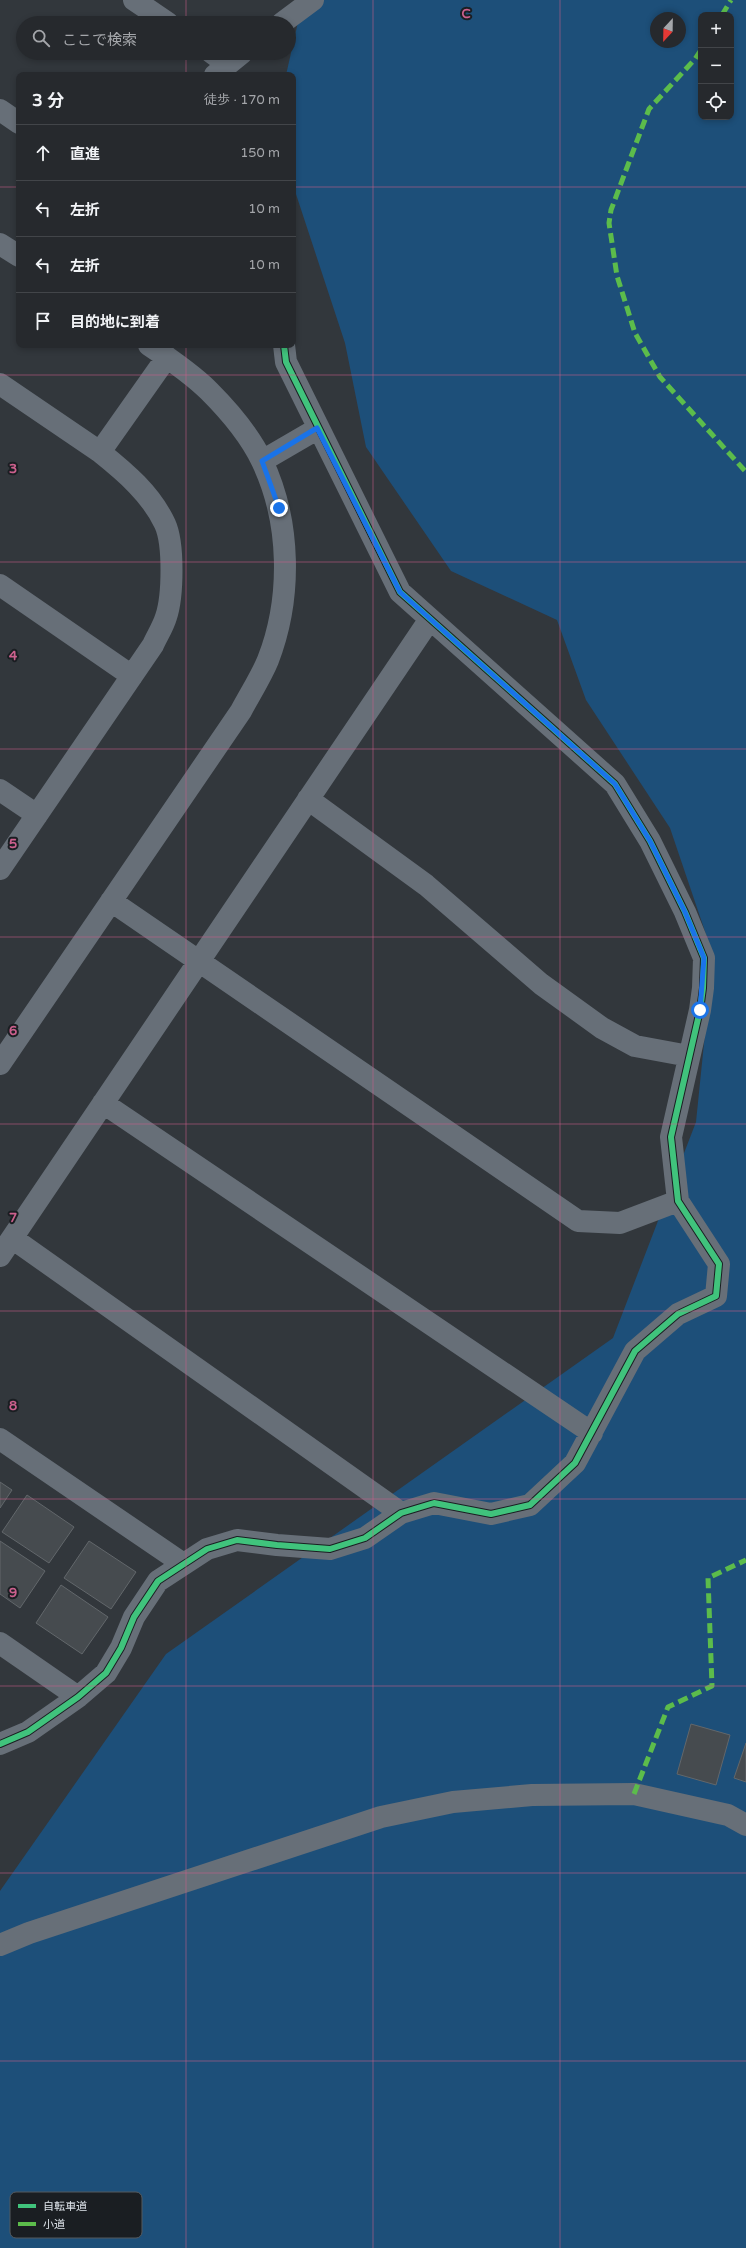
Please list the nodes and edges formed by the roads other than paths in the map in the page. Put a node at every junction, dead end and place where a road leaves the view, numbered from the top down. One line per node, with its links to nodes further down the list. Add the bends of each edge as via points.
1 (134, 0): 3 (street)
2 (313, 0): 4 (street)
3 (158, 16)
4 (291, 16)
5 (0, 110): 6 (street)
6 (16, 121)
7 (0, 244): 8 (street)
8 (16, 254)
9 (154, 348): 11 (street)
10 (284, 348): 13 (street, via 286,362)
11 (167, 357): 14 (street); 15 (street, via 209,391 240,425)
12 (0, 384): 14 (street)
13 (317, 428): 15 (street); 17 (street, via 400,592)
14 (100, 452): 18 (street, via 125,472 147,496 165,525 171,555 171,588 166,617 153,645)
15 (262, 461): 23 (street, via 279,508 285,561 282,611 268,660 241,711)
16 (0, 585): 18 (street)
17 (430, 619): 20 (street); 25 (street, via 615,784 650,841 685,912 704,958 700,1010)
18 (132, 676): 21 (street)
19 (0, 790): 21 (street)
20 (308, 799): 24 (street); 25 (street, via 426,885 541,984 602,1028 635,1046)
21 (37, 816): 22 (street)
22 (0, 869)
23 (111, 901): 24 (street); 26 (street)
24 (198, 961): 27 (street); 28 (street, via 578,1222 620,1223)
25 (689, 1056): 28 (street, via 671,1137)
26 (0, 1064)
27 (103, 1103): 29 (street); 30 (street)
28 (678, 1201): 30 (street, via 719,1264 716,1296 678,1314 635,1351)
29 (6, 1247): 32 (street)
30 (592, 1433): 32 (street, via 575,1463 530,1505 491,1514 434,1504)
31 (0, 1439): 33 (street)
32 (401, 1513): 33 (street, via 365,1538 330,1549 237,1540 207,1549)
33 (182, 1563): 35 (street, via 158,1581 134,1617 121,1648 106,1673)
34 (0, 1643): 35 (street)
35 (78, 1697): 36 (street, via 28,1732)
36 (0, 1744)
37 (746, 1825): 38 (street, via 728,1816 634,1794 532,1795 453,1802 381,1816 29,1933)
38 (0, 1945)

